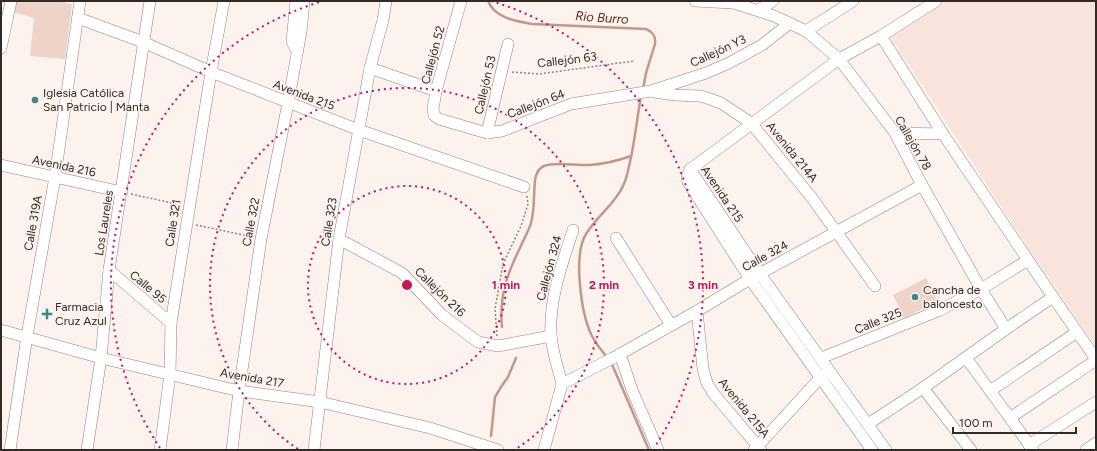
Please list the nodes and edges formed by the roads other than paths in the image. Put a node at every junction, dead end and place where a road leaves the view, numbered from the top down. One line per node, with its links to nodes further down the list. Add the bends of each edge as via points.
1 (11, 1): 21 (street)
2 (80, 1): 15 (street, Calle 319A)
3 (150, 1): 19 (street, Los Laureles)
4 (224, 1): 25 (street, Calle 321)
5 (296, 1): 22 (street, via 292,41)
6 (304, 1): 22 (street, Calle 322)
7 (386, 1): 24 (street, Calle 323)
8 (461, 1): 27 (street, Callejón 52)
9 (695, 1): 13 (street, Callejón 78)
10 (773, 1): 14 (street)
11 (853, 1): 17 (street)
12 (935, 1): 18 (street)
13 (734, 2): 14 (street, Callejón 78)
14 (759, 10): 16 (street, Callejón 78)
15 (78, 18): 19 (street, Avenida 215); 36 (street, Calle 319A)
16 (790, 22): 17 (street, Callejón 78); 26 (street, Callejón Y3, via 762,45 729,63 706,74)
17 (806, 31): 23 (street, Callejón 78)
18 (881, 36): 23 (street); 34 (street)
19 (143, 42): 25 (street, Avenida 215); 39 (street, Los Laureles)
20 (508, 44): 32 (street, Callejón 53)
21 (1, 48)
22 (297, 53): 28 (street, Calle 322)
23 (839, 59): 30 (street); 33 (street, Callejón 78)
24 (370, 68): 27 (street); 31 (street, Calle 323)
25 (211, 72): 28 (street, Avenida 215); 51 (street, Calle 321)
26 (651, 91): 30 (street, Avenida 214A, via 707,98 721,103); 32 (street, Callejón 64, via 571,104 502,131)
27 (436, 92): 29 (street, Callejón 52)
28 (288, 103): 31 (street, Avenida 215); 68 (street, Calle 322, via 261,239)
29 (434, 115): 32 (street, Callejón 64, via 439,119)
30 (751, 123): 41 (street, Avenida 214A); 46 (street, Avenida 215, via 690,169 687,176 688,182)
31 (359, 130): 38 (street, Avenida 215); 43 (street, Calle 323)
32 (487, 133)
33 (895, 133): 34 (street); 37 (street, Callejón 78)
34 (943, 134): 44 (street)
35 (1, 165): 36 (street, Avenida 216)
36 (55, 177): 39 (street, Avenida 216); 56 (street, Calle 319A)
37 (922, 185): 41 (street, Calle 324); 48 (street, Callejón 78)
38 (524, 187)
39 (122, 192): 45 (street, Los Laureles)
40 (573, 230): 57 (street, Callejón 324, via 560,268 551,310)
41 (836, 232): 46 (street, Calle 324); 47 (street, Avenida 214A)
42 (616, 238): 52 (street)
43 (339, 239): 57 (street, Callejón 216, via 402,273 442,315 478,342 498,346); 70 (street, Calle 323)
44 (1028, 260): 48 (street, Calle 325); 49 (street)
45 (109, 270): 51 (street, Calle 95); 59 (street, Los Laureles)
46 (755, 276): 50 (street, Calle 324); 60 (street, Avenida 215); 65 (street, Avenida 215)
47 (875, 286)
48 (981, 289): 53 (street, Callejón 78); 60 (street, Calle 325, via 938,311)
49 (1053, 297): 53 (street); 55 (street)
50 (697, 311): 52 (street, Calle 324); 76 (street, Avenida 215A, via 703,369 708,383 713,394)
51 (171, 323): 64 (street, Calle 321)
52 (671, 325): 58 (street, Calle 324)
53 (1006, 329): 61 (street)
54 (1, 330): 56 (street, Avenida 217)
55 (1077, 332): 62 (street); 69 (street)
56 (27, 336): 59 (street, Avenida 217); 77 (street, Calle 319A)
57 (551, 336): 66 (street, Callejón 324)
58 (617, 356): 66 (street, Calle 324); 84 (street)
59 (101, 358): 64 (street, Avenida 217); 78 (street, Los Laureles)
60 (821, 358): 63 (street, Avenida 215)
61 (966, 358): 67 (street); 69 (street)
62 (1096, 359): 72 (street)
63 (830, 372): 65 (street); 73 (street, Avenida 215)
64 (170, 374): 68 (street, Avenida 217); 79 (street, Calle 321)
65 (820, 378): 76 (street); 85 (street, Avenida 215)
66 (562, 384): 83 (street)
67 (924, 388): 73 (street); 87 (street)
68 (239, 391): 70 (street, Avenida 217); 80 (street, Calle 322)
69 (990, 391): 72 (street)
70 (320, 402): 75 (street, Avenida 217, via 430,428); 81 (street, Calle 323)
71 (1096, 402): 74 (street)
72 (1010, 418): 74 (street)
73 (868, 424): 86 (street, Avenida 215)
74 (1031, 447)
75 (485, 448): 82 (street, Avenida 217)
76 (758, 448)
77 (10, 450)
78 (87, 450)
79 (160, 450)
80 (232, 450)
81 (314, 450)
82 (498, 450)
83 (544, 450)
84 (658, 450)
85 (872, 450)
86 (886, 450)
87 (971, 450)

